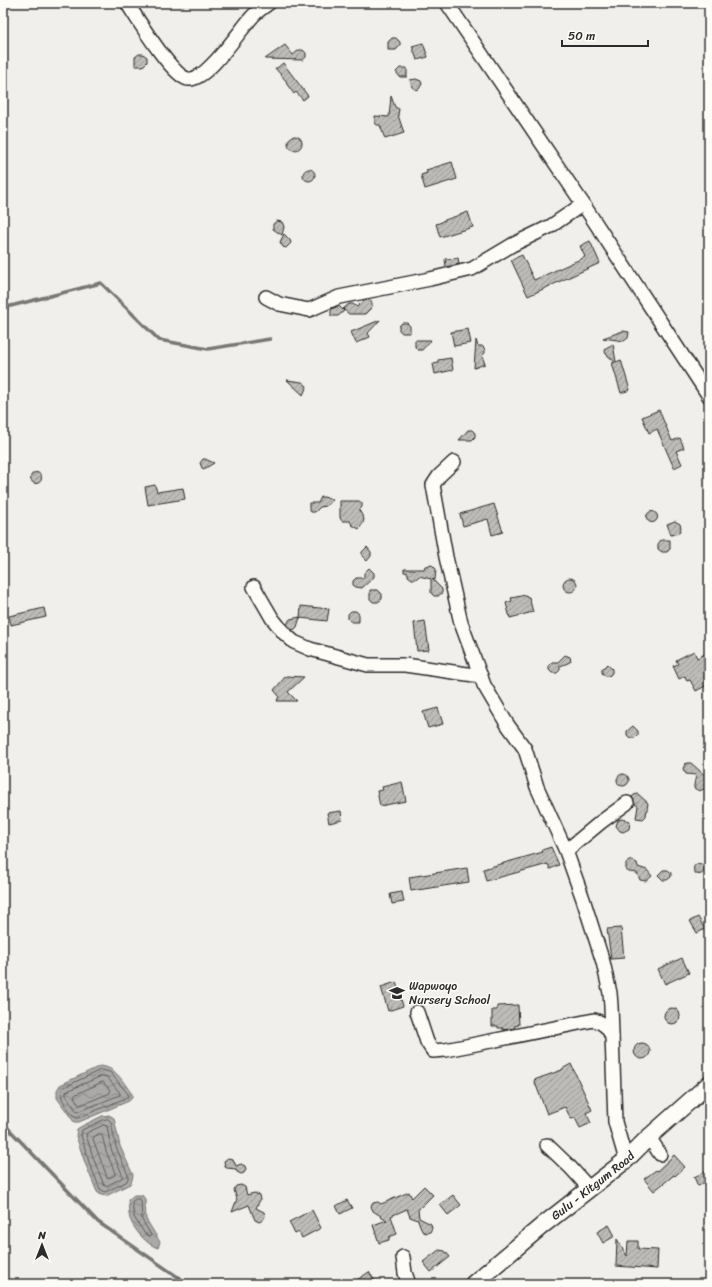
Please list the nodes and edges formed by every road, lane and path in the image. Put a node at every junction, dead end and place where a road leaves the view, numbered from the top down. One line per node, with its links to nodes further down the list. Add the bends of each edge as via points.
1 (127, 3): 2 (street, via 171,66 189,79 204,74 253,16)
2 (269, 3)
3 (447, 3): 4 (street)
4 (584, 204): 5 (street, via 551,226 472,269 430,280 339,297 309,310 279,304); 6 (street)
5 (266, 297)
6 (709, 396)
7 (454, 462): 9 (street, via 433,485 456,603)
8 (254, 587): 9 (street, via 284,633 294,642 310,649 368,665 405,665)
9 (481, 676): 11 (street, via 507,724 525,749 537,787)
10 (627, 803): 11 (street)
11 (566, 851): 13 (street, via 606,975)
12 (417, 1012): 13 (street, via 427,1042 433,1051 594,1020 608,1027)
13 (612, 1038): 18 (street, via 615,1122)
14 (709, 1084): 15 (main road, Gulu - Kitgum Road)
15 (649, 1137): 17 (street); 18 (main road, Gulu - Kitgum Road)
16 (547, 1145): 19 (street)
17 (660, 1154)
18 (626, 1160): 19 (main road, Gulu - Kitgum Road)
19 (589, 1188): 22 (main road, Gulu - Kitgum Road)
20 (403, 1256): 21 (street)
21 (408, 1284)
22 (473, 1284)

